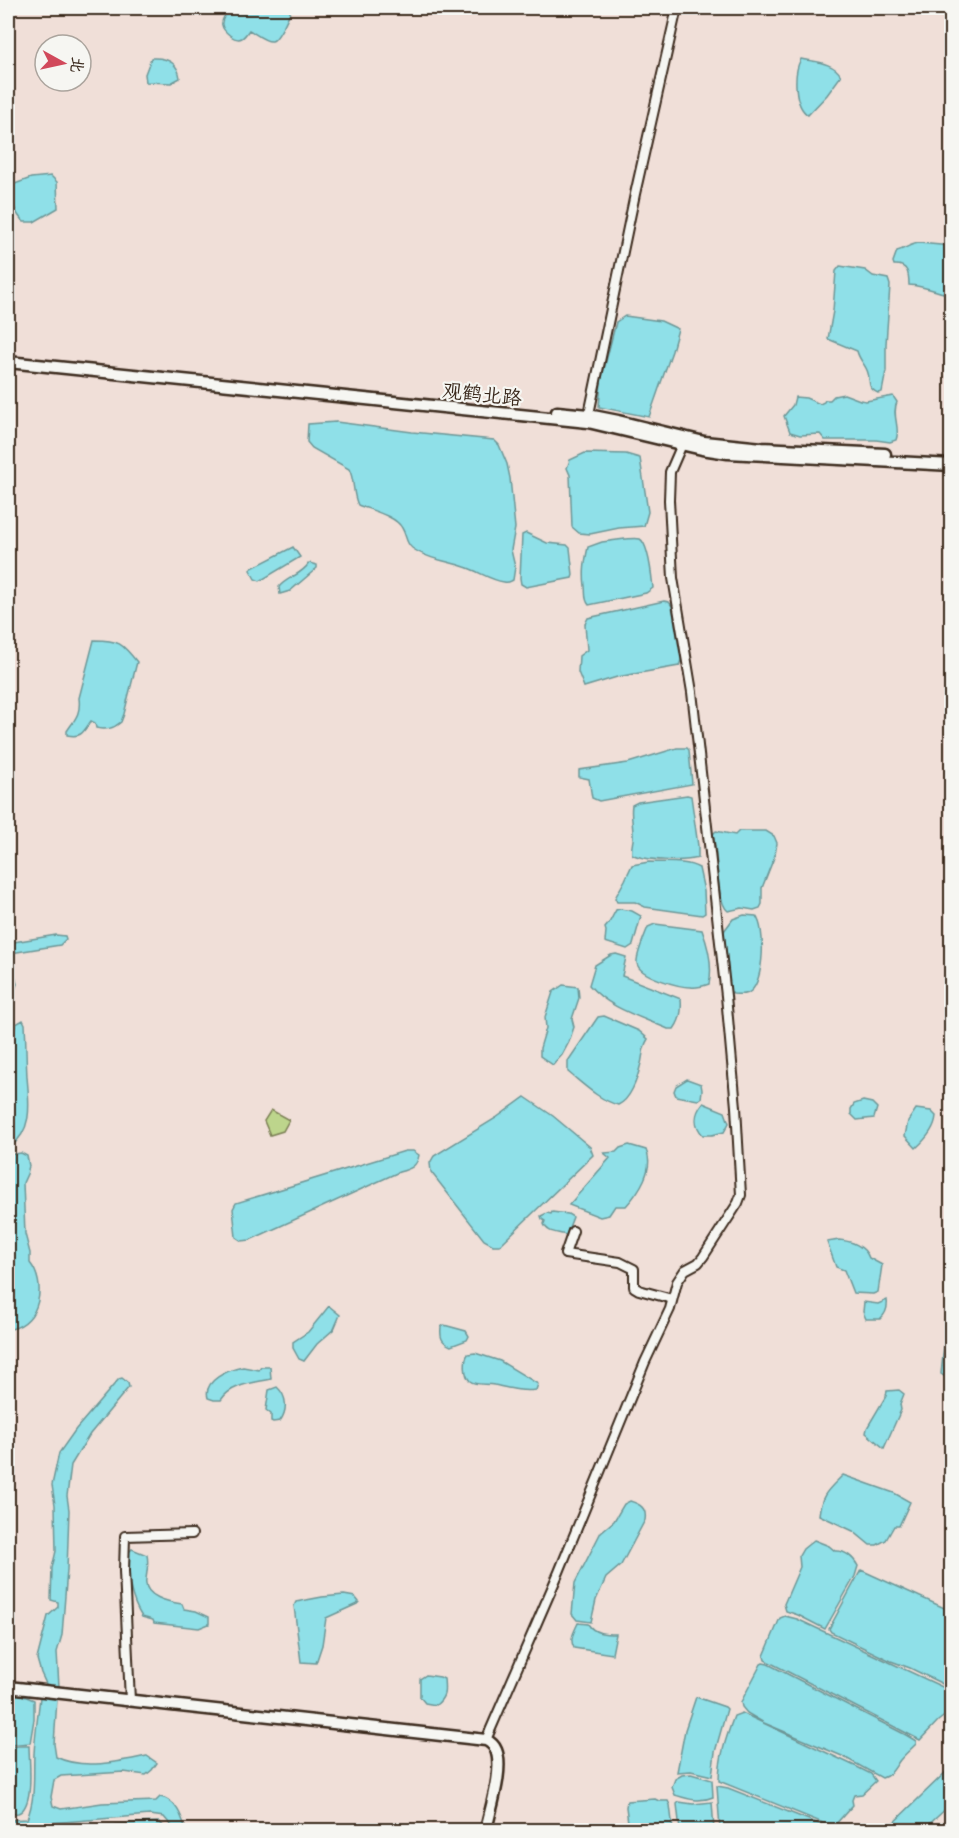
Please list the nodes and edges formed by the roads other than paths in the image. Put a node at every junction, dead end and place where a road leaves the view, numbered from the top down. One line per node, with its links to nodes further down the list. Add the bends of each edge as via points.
1 (677, 8): 4 (street)
2 (8, 355): 4 (street, 观鹤北路)
3 (8, 362): 4 (street, 观鹤北路)
4 (588, 418): 5 (street, 观鹤北路)
5 (683, 441): 6 (street, 观鹤北路); 7 (street, 观鹤北路, via 728,453); 9 (street, via 670,472 673,578 692,692 726,996 741,1195 703,1257 685,1270 677,1282)
6 (951, 458)
7 (951, 465)
8 (573, 1231): 9 (street, via 565,1254 629,1265 634,1269 634,1287)
9 (672, 1299): 13 (street)
10 (192, 1534): 12 (street, via 125,1536)
11 (8, 1687): 12 (street)
12 (130, 1701): 13 (street)
13 (486, 1740): 14 (street, via 497,1750 498,1765)
14 (486, 1830)

